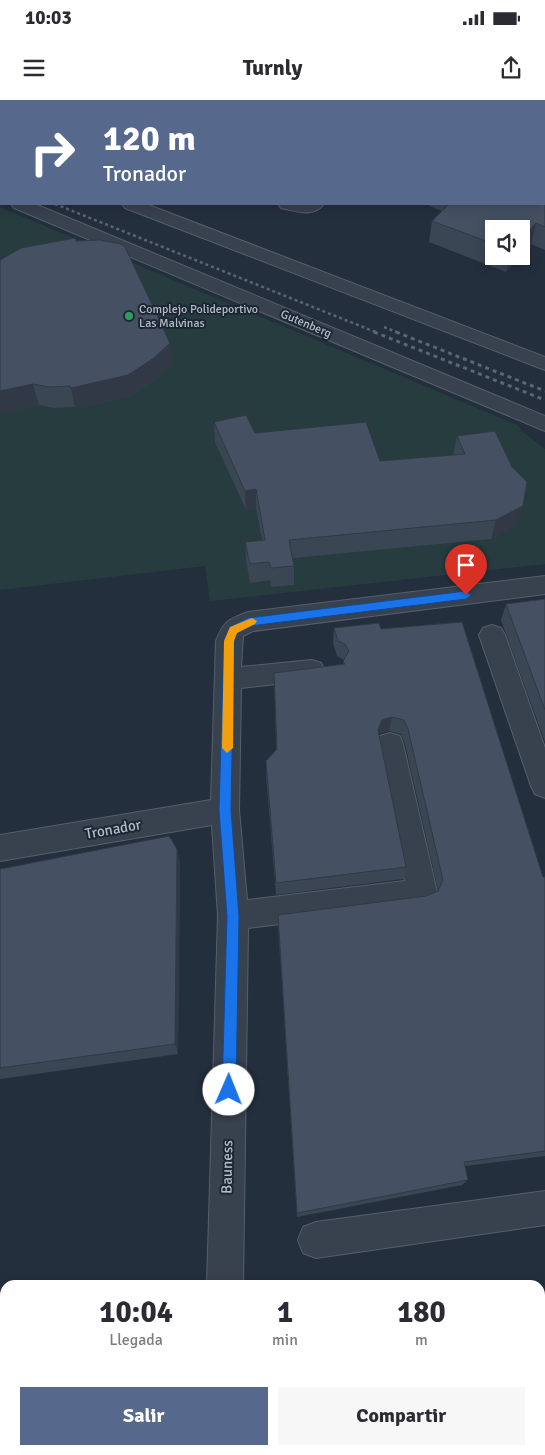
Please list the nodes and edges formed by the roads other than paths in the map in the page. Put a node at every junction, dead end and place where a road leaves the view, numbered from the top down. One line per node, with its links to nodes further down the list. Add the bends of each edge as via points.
1 (22, 205): 6 (street, Gutenberg)
2 (134, 205): 5 (street)
3 (294, 205): 4 (street, via 310,208)
4 (314, 205)
5 (545, 364)
6 (542, 424)
7 (545, 585): 10 (street, Bauness, via 248,622 233,630 229,641)
8 (492, 635): 12 (street)
9 (333, 667): 10 (street)
10 (230, 679): 13 (street, Bauness)
11 (390, 744): 15 (street, via 422,892)
12 (545, 786)
13 (225, 810): 14 (street, Tronador); 15 (street, Bauness)
14 (0, 848)
15 (233, 916): 18 (street, Bauness)
16 (545, 1208): 17 (street)
17 (316, 1240)
18 (225, 1280)

